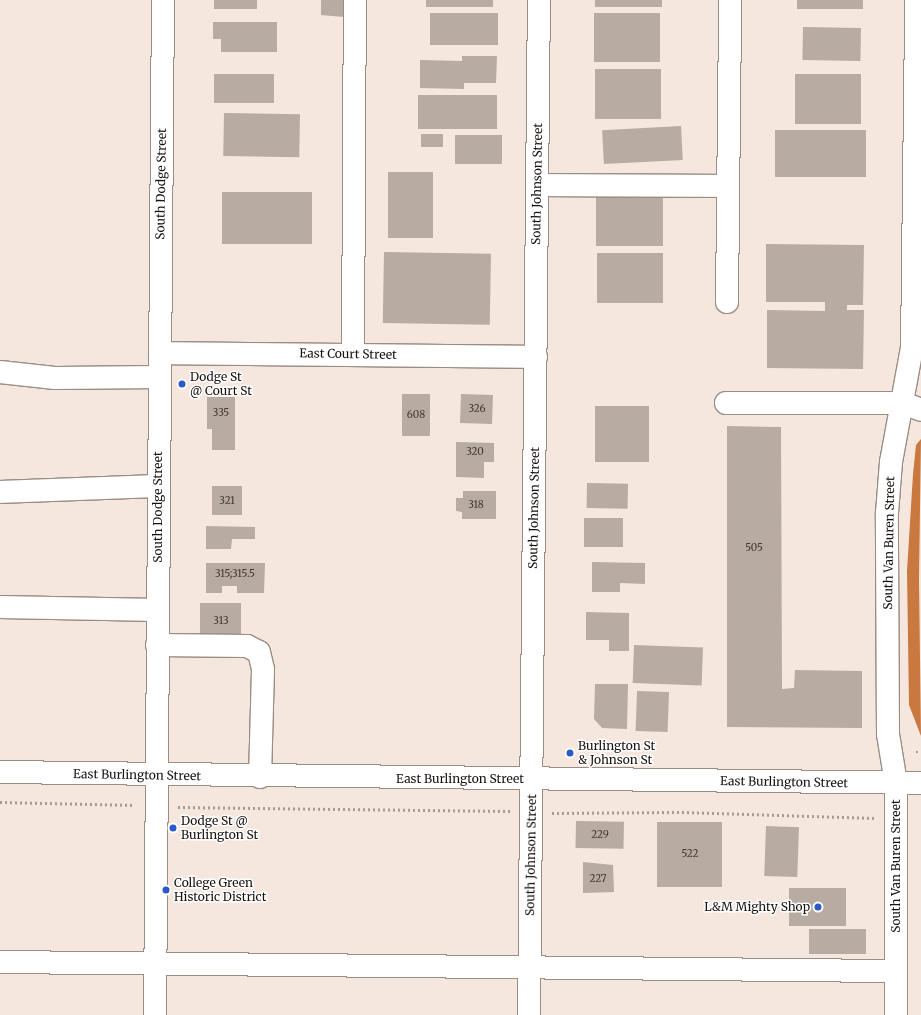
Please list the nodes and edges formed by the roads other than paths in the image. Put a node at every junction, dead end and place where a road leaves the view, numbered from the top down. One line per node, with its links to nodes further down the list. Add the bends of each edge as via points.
1 (163, 0): 10 (street, South Dodge Street)
2 (355, 0): 11 (street)
3 (539, 0): 7 (street, South Johnson Street)
4 (730, 0): 8 (street)
5 (916, 0): 6 (street, South Van Buren Street)
6 (917, 133): 16 (street, South Van Buren Street)
7 (537, 185): 8 (street); 12 (street, South Johnson Street)
8 (728, 186): 9 (street)
9 (727, 302)
10 (160, 352): 11 (street, East Court Street); 14 (street, South Dodge Street)
11 (353, 355): 12 (street, East Court Street)
12 (536, 357): 25 (street, South Johnson Street)
13 (0, 372): 14 (street, via 55,378)
14 (160, 378): 17 (street, South Dodge Street)
15 (726, 403): 16 (street)
16 (912, 407): 26 (street, South Van Buren Street, via 891,462 887,513 888,734)
17 (159, 486): 18 (street); 20 (street, South Dodge Street)
18 (0, 492)
19 (0, 607): 20 (street)
20 (158, 610): 21 (street, South Dodge Street)
21 (157, 645): 23 (street, South Dodge Street); 24 (street, via 247,646 259,652 263,670)
22 (0, 772): 23 (street, East Burlington Street)
23 (156, 776): 24 (street, East Burlington Street); 29 (street, South Dodge Street)
24 (260, 777): 25 (street, East Burlington Street)
25 (532, 779): 26 (street, East Burlington Street); 30 (street, South Johnson Street)
26 (896, 783): 27 (street, East Burlington Street); 31 (street, South Van Buren Street)
27 (920, 783)
28 (0, 962): 29 (street)
29 (155, 964): 30 (street); 32 (street, South Dodge Street)
30 (529, 968): 31 (street); 33 (street, South Johnson Street)
31 (896, 971): 34 (street, South Van Buren Street)
32 (155, 1015)
33 (529, 1015)
34 (896, 1015)

